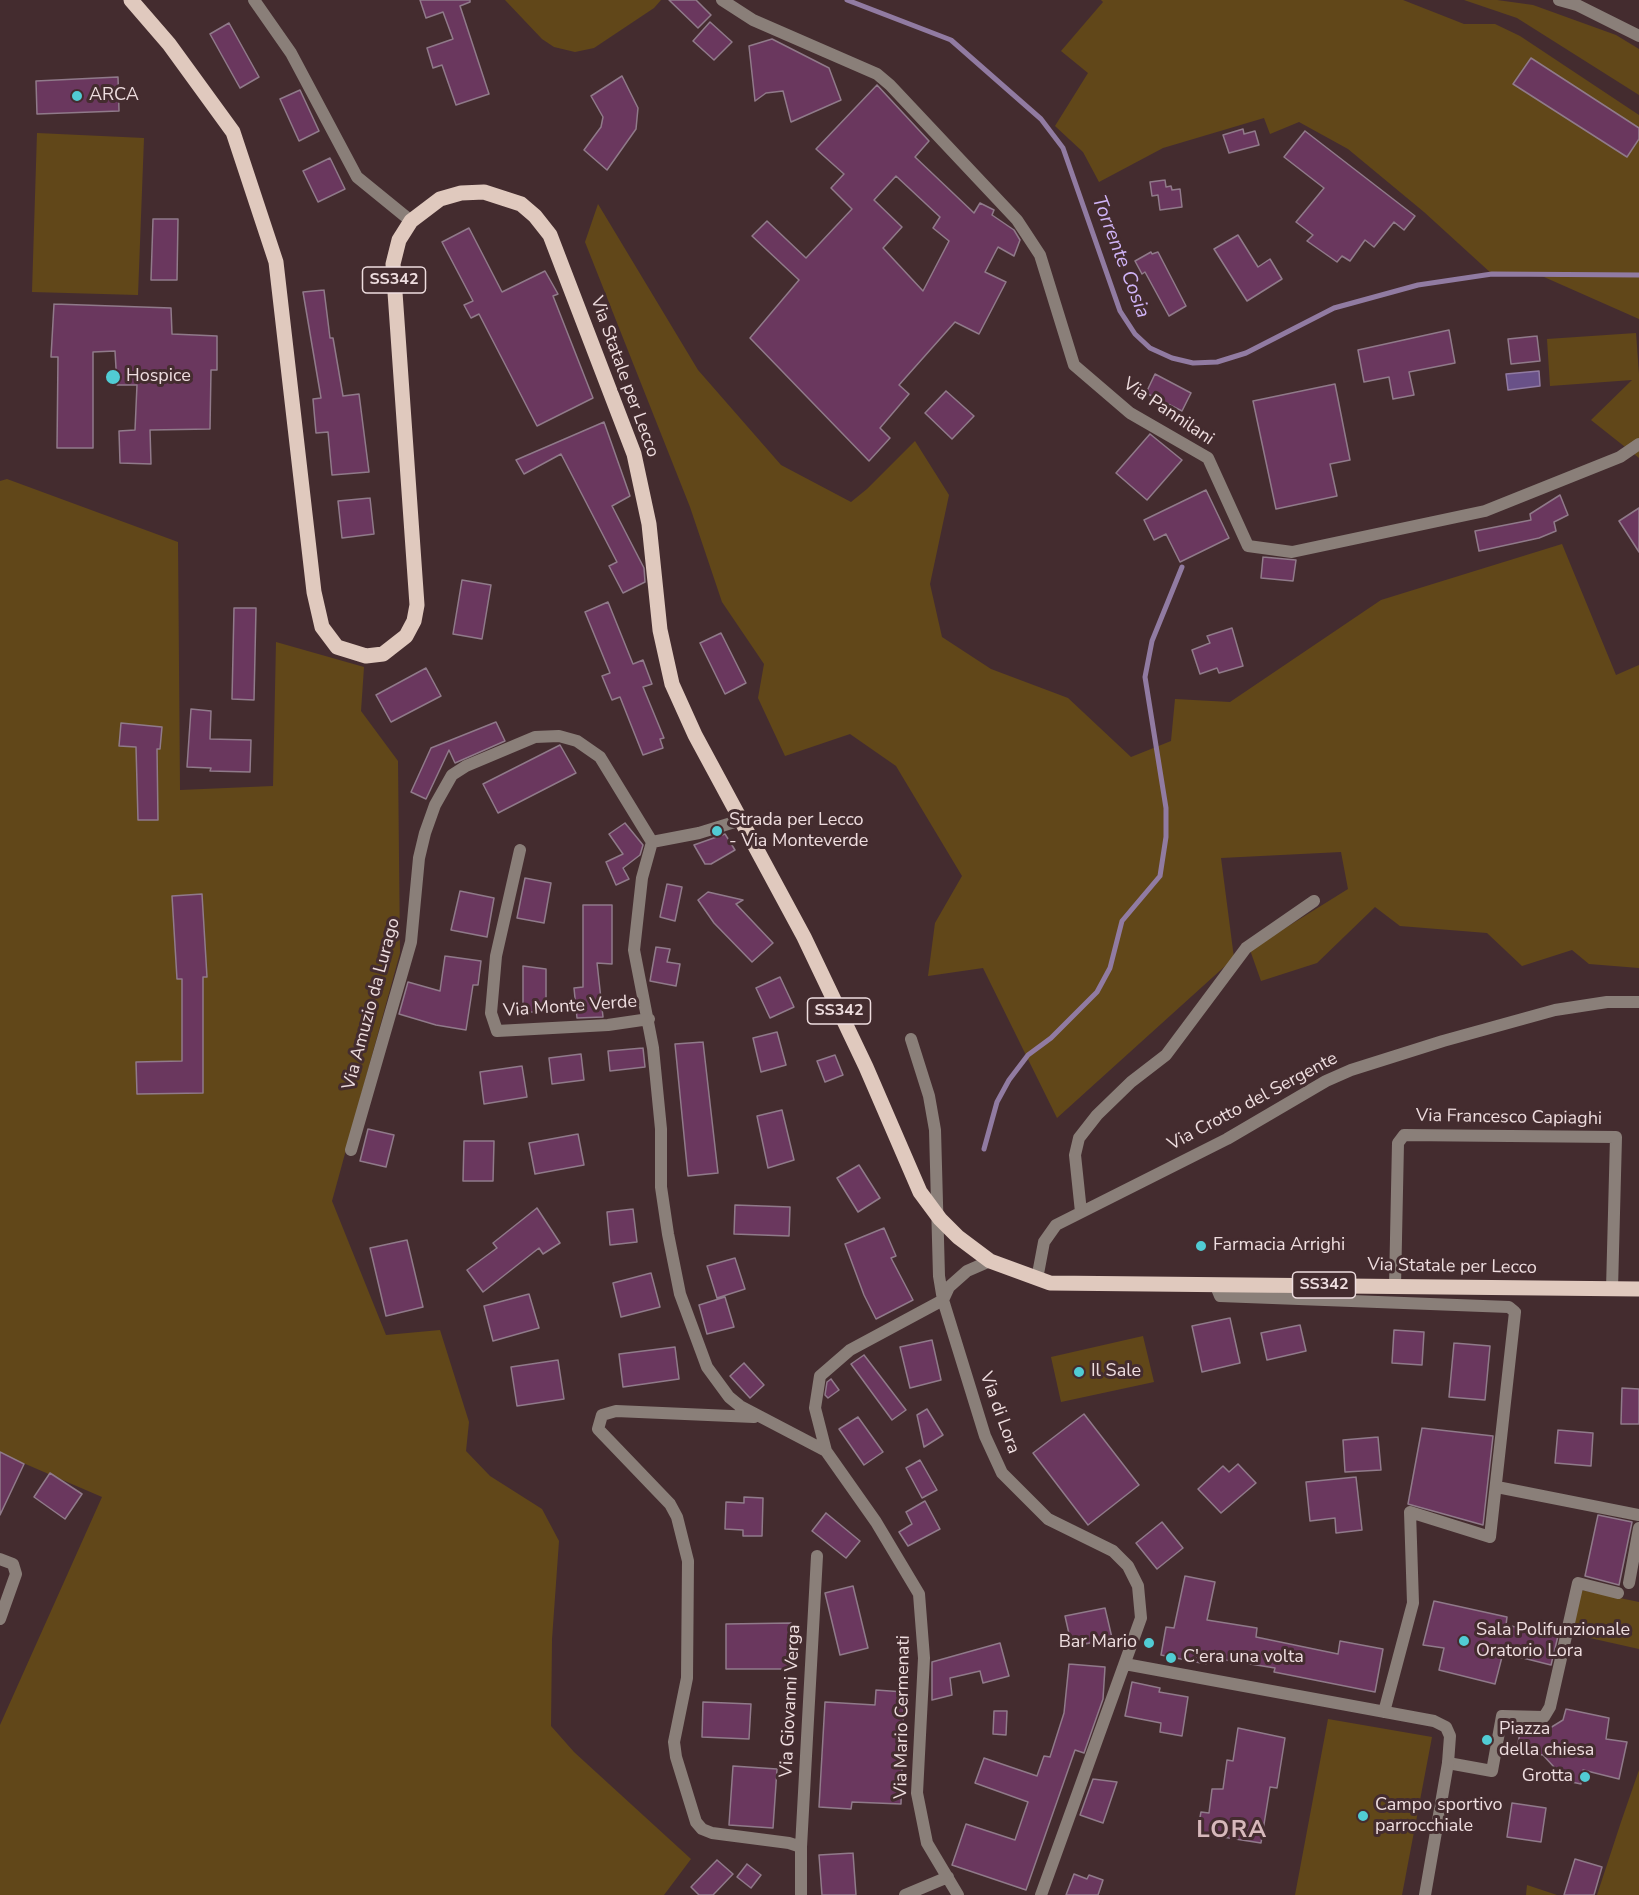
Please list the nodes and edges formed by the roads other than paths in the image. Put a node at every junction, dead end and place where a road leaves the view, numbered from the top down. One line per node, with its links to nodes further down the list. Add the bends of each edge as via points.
1 (131, 0): 6 (main road, Via Statale per Lecco / SS342, via 169,44 232,132 276,262 317,611 322,627 337,647 366,656 383,654 394,647 414,621 417,605 393,264 399,240)
2 (254, 0): 6 (street, via 291,53 357,177)
3 (722, 0): 7 (street, Via Pannilani, via 753,20 877,75 890,85 1017,220 1040,255 1074,365 1130,413 1208,458 1248,546 1292,552 1485,511 1620,457)
4 (1559, 0): 5 (street)
5 (1639, 36)
6 (411, 221): 8 (main road, Via Statale per Lecco / SS342, via 440,199 484,192 521,204 550,235 634,454 649,524 660,630 672,684 694,735)
7 (1639, 444)
8 (741, 820): 9 (street); 17 (main road, Via Statale per Lecco / SS342, via 804,937 920,1192)
9 (652, 842): 13 (street, Via Monte Verde, via 642,878 634,950); 15 (street, Via Amuzio da Lurago, via 600,757 577,741 535,736 452,775 425,833 411,942)
10 (520, 850): 13 (street, Via Monte Verde, via 495,956 491,1013 497,1031)
11 (1314, 901): 16 (street, via 1246,948 1166,1055 1131,1082 1079,1138 1075,1155)
12 (1639, 1002): 16 (street, Via Crotto del Sergente, via 1607,1002 1555,1010 1351,1070 1227,1139)
13 (649, 1019): 25 (street, Via Monte Verde, via 661,1129 663,1209 680,1294)
14 (911, 1039): 17 (street, Via di Lora, via 933,1119)
15 (351, 1150)
16 (1081, 1212): 19 (street, Via Crotto del Sergente, via 1056,1225 1044,1242)
17 (940, 1220): 18 (main road, Via Statale per Lecco / SS342); 24 (street, Via di Lora, via 939,1276)
18 (990, 1261): 19 (main road, Via Statale per Lecco / SS342); 24 (street, via 967,1271 949,1287)
19 (1037, 1279): 20 (main road, Via Statale per Lecco / SS342, via 1081,1286)
20 (1215, 1284): 21 (main road, Via Statale per Lecco / SS342); 28 (street, via 1220,1296 1514,1310)
21 (1395, 1286): 22 (main road, Via Statale per Lecco / SS342); 22 (street, Via Francesco Capiaghi, via 1398,1143 1404,1135 1616,1137)
22 (1612, 1289): 23 (main road, Via Statale per Lecco / SS342)
23 (1639, 1289)
24 (943, 1300): 27 (street, via 850,1350 820,1376 815,1408); 36 (street, Via di Lora, via 985,1436 1002,1473 1048,1520 1113,1551 1128,1566 1138,1586 1141,1618)
25 (697, 1337): 26 (street, Via Mario Cermenati, via 707,1367 729,1397)
26 (758, 1418): 27 (street, Via Mario Cermenati); 39 (street, via 616,1411 602,1415 598,1429 670,1504 688,1561 687,1678 674,1742 696,1822 712,1833)
27 (826, 1451): 40 (street, Via Mario Cermenati, via 876,1522 918,1594 924,1658 917,1793 927,1843)
28 (1497, 1487): 29 (street); 37 (street, via 1490,1537 1410,1512 1413,1603)
29 (1639, 1515)
30 (1639, 1528): 33 (street)
31 (817, 1556): 39 (street, Via Giovanni Verga)
32 (0, 1559): 35 (street, via 13,1564 16,1574)
33 (1629, 1583)
34 (1618, 1593): 38 (street, via 1578,1583 1550,1707 1544,1717 1502,1716 1492,1771)
35 (0, 1619)
36 (1125, 1664): 37 (street); 44 (street, Via di Lora)
37 (1384, 1712): 38 (street, via 1434,1721 1446,1727 1450,1736)
38 (1448, 1762): 45 (street)
39 (801, 1847): 41 (street, Via Giovanni Verga)
40 (948, 1877): 42 (street); 43 (street, Via Mario Cermenati)
41 (801, 1895)
42 (904, 1895)
43 (958, 1895)
44 (1041, 1895)
45 (1425, 1895)

